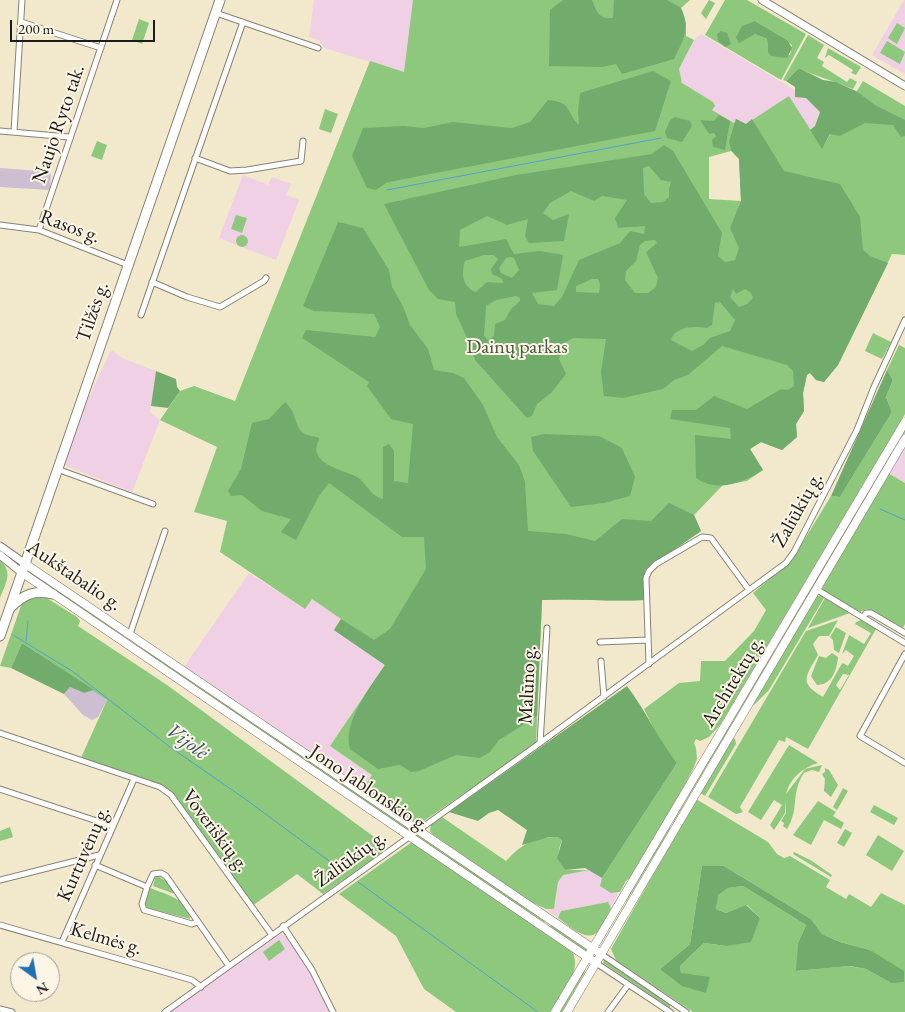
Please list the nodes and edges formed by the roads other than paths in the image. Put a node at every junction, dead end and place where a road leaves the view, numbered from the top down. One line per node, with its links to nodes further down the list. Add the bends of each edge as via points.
1 (22, 0): 8 (street)
2 (117, 0): 10 (street, Naujo Ryto tak.)
3 (219, 0): 7 (highway, Tilžės g.)
4 (756, 0): 6 (main road)
5 (762, 0): 6 (main road)
6 (774, 8): 12 (main road)
7 (216, 13): 9 (street); 20 (highway, Tilžės g.)
8 (21, 22): 10 (street); 14 (street)
9 (243, 22): 11 (street); 17 (street)
10 (101, 48): 15 (street, Naujo Ryto tak.)
11 (318, 48)
12 (905, 86)
13 (0, 131): 14 (street)
14 (14, 132): 15 (street)
15 (69, 137): 19 (street, Naujo Ryto tak.)
16 (303, 141): 17 (street, via 301,161 247,170 230,171)
17 (195, 158): 22 (street)
18 (0, 225): 19 (street, Rasos g.)
19 (39, 230): 20 (street, Rasos g.)
20 (128, 265): 27 (highway, Tilžės g.)
21 (266, 278): 22 (street, via 220,307)
22 (152, 282): 23 (street)
23 (141, 315)
24 (905, 320): 36 (street, Žaliūkių g., via 857,430 794,552 786,563)
25 (905, 422): 29 (main road, Architektų g.)
26 (905, 438): 29 (main road, Architektų g.)
27 (57, 469): 28 (street); 33 (highway, Tilžės g.)
28 (153, 504)
29 (850, 523): 35 (main road, Architektų g.); 48 (main road, Architektų g.)
30 (165, 532): 42 (street)
31 (0, 546): 33 (main road, Aukštabalio g.)
32 (0, 555): 34 (main road, Aukštabalio g.)
33 (24, 563): 34 (highway, Tilžės g.); 42 (main road, Aukštabalio g.)
34 (21, 572): 37 (main road, Aukštabalio g.); 38 (highway, Tilžės g.)
35 (816, 589): 39 (street); 48 (main road, Architektų g.)
36 (750, 590): 44 (street, via 713,540 702,537 649,571 646,578); 51 (street, Žaliūkių g.)
37 (53, 594): 38 (highway, via 27,594); 45 (main road, Aukštabalio g.)
38 (8, 610): 43 (highway, Tilžės g.)
39 (863, 617): 41 (street, via 871,613); 47 (street)
40 (547, 628): 54 (street, Malūno g.)
41 (905, 633)
42 (130, 634): 45 (main road); 59 (main road, Jono Jablonskio g.)
43 (0, 636)
44 (648, 640): 46 (street); 51 (street)
45 (124, 642): 60 (main road, Jono Jablonskio g.)
46 (600, 642)
47 (905, 643)
48 (777, 647): 65 (main road, Architektų g.)
49 (905, 654): 55 (street, via 860,736)
50 (601, 661): 52 (street)
51 (649, 664): 52 (street, Žaliūkių g.)
52 (604, 697): 54 (street, Žaliūkių g.)
53 (0, 733): 56 (street, Voveriškių g.)
54 (540, 743): 59 (street, Žaliūkių g.)
55 (905, 763)
56 (134, 779): 58 (street, Kurtuvėnų g.); 69 (street, Voveriškių g., via 171,794)
57 (0, 789): 58 (street)
58 (112, 826): 61 (street, Kurtuvėnų g.)
59 (419, 829): 60 (street, Žaliūkių g.); 71 (main road, Jono Jablonskio g.)
60 (409, 836): 68 (street, Žaliūkių g.); 73 (main road, Jono Jablonskio g.)
61 (99, 855): 62 (street, Kurtuvėnų g.); 63 (street)
62 (95, 865): 64 (street); 70 (street, Kurtuvėnų g.)
63 (0, 880)
64 (147, 887): 66 (street, via 142,904 144,910 192,924); 66 (street, via 153,874 161,872)
65 (625, 904): 71 (main road, Architektų g.); 72 (main road, Architektų g.)
66 (198, 922): 75 (street)
67 (0, 926): 70 (street, Kelmės g.)
68 (283, 926): 69 (street, Žaliūkių g.); 82 (street, via 312,970)
69 (272, 935): 75 (street, Žaliūkių g.)
70 (62, 942): 77 (street, Kelmės g., via 192,980)
71 (593, 948): 72 (main road, Jono Jablonskio g.); 73 (main road, Architektų g.)
72 (601, 954): 74 (main road, Architektų g.); 78 (street)
73 (587, 957): 74 (main road, Jono Jablonskio g.); 83 (main road, Architektų g.)
74 (596, 963): 76 (street); 84 (main road, Architektų g.)
75 (229, 966): 77 (street, Žaliūkių g.)
76 (628, 985): 85 (street); 86 (street)
77 (201, 987): 81 (street, Žaliūkių g.)
78 (679, 1007): 86 (street); 87 (street)
79 (0, 1009): 80 (street)
80 (12, 1012)
81 (165, 1012)
82 (333, 1012)
83 (555, 1012)
84 (566, 1012)
85 (608, 1012)
86 (670, 1012)
87 (686, 1012)

